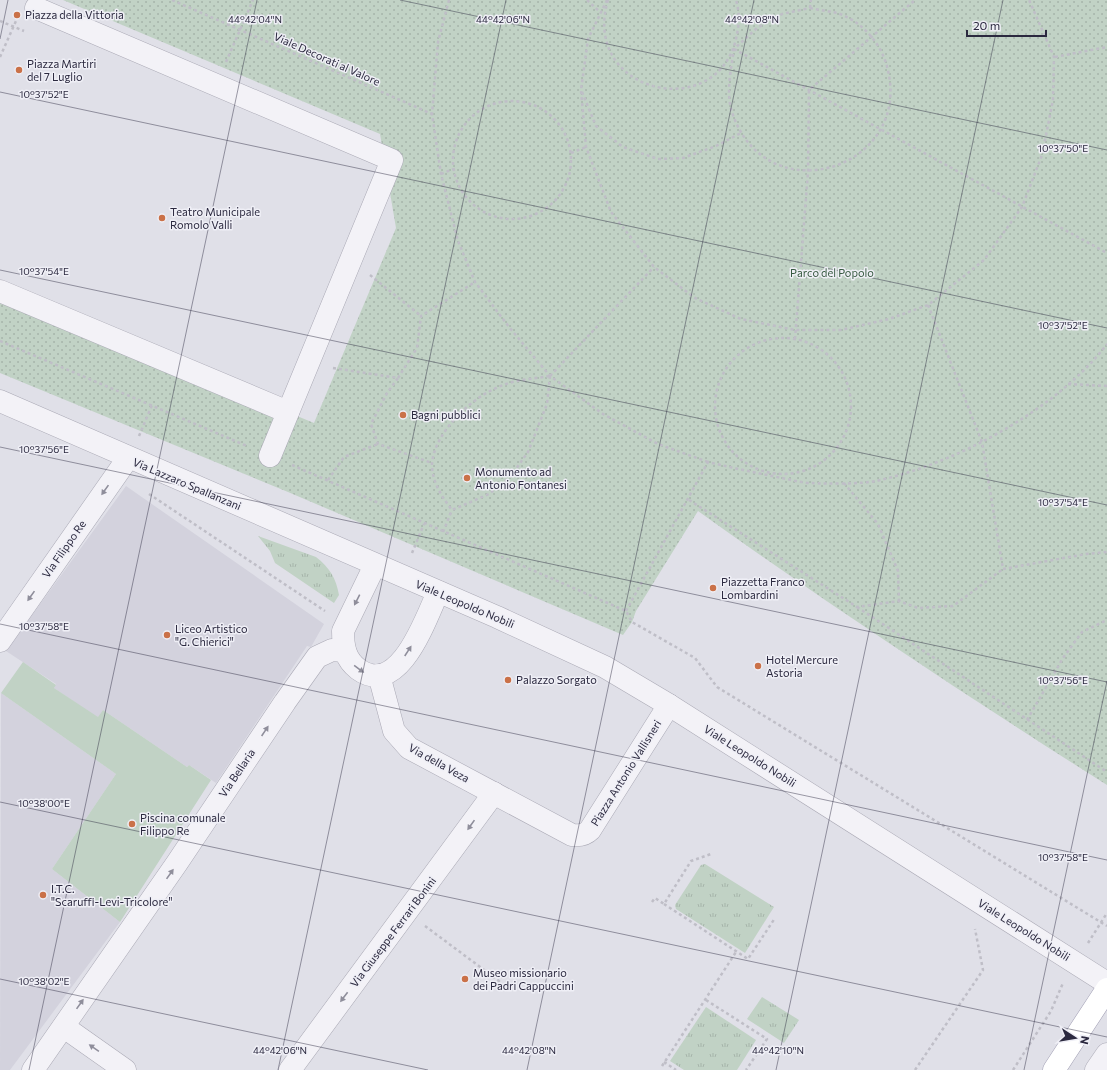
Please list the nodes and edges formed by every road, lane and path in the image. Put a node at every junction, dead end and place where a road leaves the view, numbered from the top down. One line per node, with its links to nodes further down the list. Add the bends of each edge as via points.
1 (172, 0): 14 (path, Viale Decorati al Valore)
2 (253, 0): 14 (path)
3 (449, 0): 23 (path, via 438,42)
4 (587, 0): 12 (path)
5 (607, 0): 12 (path); 17 (path, via 604,13 605,35 612,55 626,72 643,84 664,90 686,89 706,81 722,67)
6 (736, 0): 17 (path, via 739,25)
7 (811, 0): 11 (path)
8 (915, 0): 15 (path)
9 (1029, 0): 19 (path)
10 (36, 8): 33 (street, via 392,160)
11 (810, 8): 15 (path, via 838,13); 17 (path, via 782,14 757,28)
12 (601, 13): 21 (path, via 588,39)
13 (16, 20): 18 (path)
14 (240, 30): 20 (path); 23 (path, Viale Decorati al Valore)
15 (873, 37): 22 (path); 24 (path, via 883,54 890,76 890,103)
16 (1107, 47): 19 (path)
17 (734, 49): 22 (path); 25 (path, via 729,92 732,114)
18 (0, 57)
19 (1054, 58): 31 (path, via 1054,100 1042,155)
20 (224, 66)
21 (581, 90): 25 (path, via 596,126 623,147 658,159 683,158); 26 (path)
22 (809, 90): 24 (path); 29 (path)
23 (432, 114): 30 (path)
24 (881, 130): 29 (path, via 865,149 844,164); 31 (path)
25 (742, 133): 29 (path, via 756,151 775,163)
26 (586, 147): 27 (path); 34 (path, via 611,212)
27 (571, 153): 28 (path, via 570,173 562,192 548,207 530,217 509,219 484,212 472,204 459,188); 28 (path, via 566,135 556,119 541,107 523,101 504,100 486,106 470,117 459,132 453,150)
28 (453, 169): 30 (path)
29 (808, 172): 39 (path)
30 (441, 174): 35 (path, via 458,241)
31 (1022, 207): 32 (path); 37 (path, via 984,260)
32 (1107, 252)
33 (350, 259): 38 (path); 43 (street)
34 (654, 267): 39 (path, via 695,298 741,319); 44 (path)
35 (474, 282): 38 (path); 44 (path)
36 (0, 291): 49 (street)
37 (928, 305): 39 (path, via 889,319 841,330); 51 (path)
38 (421, 316): 45 (path, via 416,348)
39 (795, 330): 40 (path)
40 (795, 339): 40 (path, via 770,339 751,346 734,358 723,375 716,394 716,414 721,434 732,451 748,464 766,472 786,474 806,470 824,460 838,445 848,427 851,407 849,387 840,369 827,353 810,343)
41 (0, 341): 50 (path, via 152,405)
42 (1107, 344): 46 (path)
43 (307, 364): 45 (path); 49 (street)
44 (550, 376): 55 (path, via 603,414 658,444); 56 (path, via 518,381 493,389 478,399 455,418 438,440); 61 (path, via 547,404 528,452 511,476 488,494)
45 (398, 378): 52 (path, via 387,392 371,424)
46 (1068, 384): 47 (path); 51 (path, via 1034,412)
47 (1107, 386)
48 (0, 401): 54 (street, Via Lazzaro Spallanzani)
49 (288, 412): 53 (street)
50 (138, 439)
51 (982, 442): 58 (path, via 926,466 875,482); 65 (path)
52 (378, 444): 56 (path); 57 (path, via 344,457)
53 (270, 456)
54 (128, 458): 64 (street, Via Lazzaro Spallanzani); 73 (street, Via Filippo Re, one-way to 73)
55 (708, 462): 58 (path, via 812,484); 60 (path)
56 (432, 463): 61 (path, via 440,494)
57 (328, 480)
58 (843, 482): 68 (path, via 878,524 898,572)
59 (143, 491): 71 (path)
60 (689, 500): 69 (path); 70 (path)
61 (452, 510): 62 (path)
62 (443, 532): 66 (path, via 424,524); 70 (path)
63 (1107, 552): 65 (path)
64 (375, 565): 66 (street, Viale Leopoldo Nobili); 74 (street, one-way to 74, via 343,631)
65 (1003, 569): 68 (path, via 953,606 918,608)
66 (402, 576): 67 (street, Viale Leopoldo Nobili)
67 (438, 592): 75 (street, one-way to 67, via 394,668 410,650); 76 (street, Viale Leopoldo Nobili, via 600,664)
68 (899, 601): 69 (path)
69 (857, 607): 77 (path)
70 (626, 611): 85 (path, via 632,622 695,658 716,687)
71 (328, 614)
72 (1107, 620): 77 (path, via 1082,632 1063,658)
73 (0, 641)
74 (345, 652): 75 (street, one-way to 75, via 357,668); 95 (street, Via Bellaria, one-way to 74, via 317,657 332,650)
75 (379, 675): 79 (street, Via della Veza, via 394,731 404,743)
76 (669, 705): 79 (street, Piazza Antonio Vallisneri, via 586,834 572,836); 90 (street, Viale Leopoldo Nobili)
77 (1027, 720): 78 (path)
78 (1107, 772)
79 (494, 793): 101 (street, Via Giuseppe Ferrari Bonini, one-way to 101)
80 (711, 854): 82 (path, via 691,861)
81 (652, 902): 82 (path, via 654,898)
82 (664, 904): 89 (path)
83 (1107, 913): 85 (path)
84 (775, 918): 89 (path, via 748,959)
85 (1101, 923): 88 (path); 90 (path)
86 (423, 924): 91 (path, via 499,981)
87 (974, 924): 104 (path, via 983,970)
88 (1107, 926)
89 (736, 952): 94 (path)
90 (1076, 962): 92 (street, Viale Leopoldo Nobili); 105 (path, via 1051,1011)
91 (501, 976)
92 (1107, 983)
93 (1107, 989): 106 (main road)
94 (706, 1000): 97 (path); 103 (path, via 767,1039)
95 (64, 1027): 99 (street, Via Bellaria); 100 (street, one-way to 95)
96 (1107, 1054): 107 (street)
97 (664, 1062): 98 (path); 102 (path)
98 (662, 1066)
99 (33, 1070)
100 (125, 1070)
101 (290, 1070)
102 (676, 1070)
103 (746, 1070)
104 (915, 1070)
105 (1013, 1070)
106 (1054, 1070)
107 (1096, 1070)

